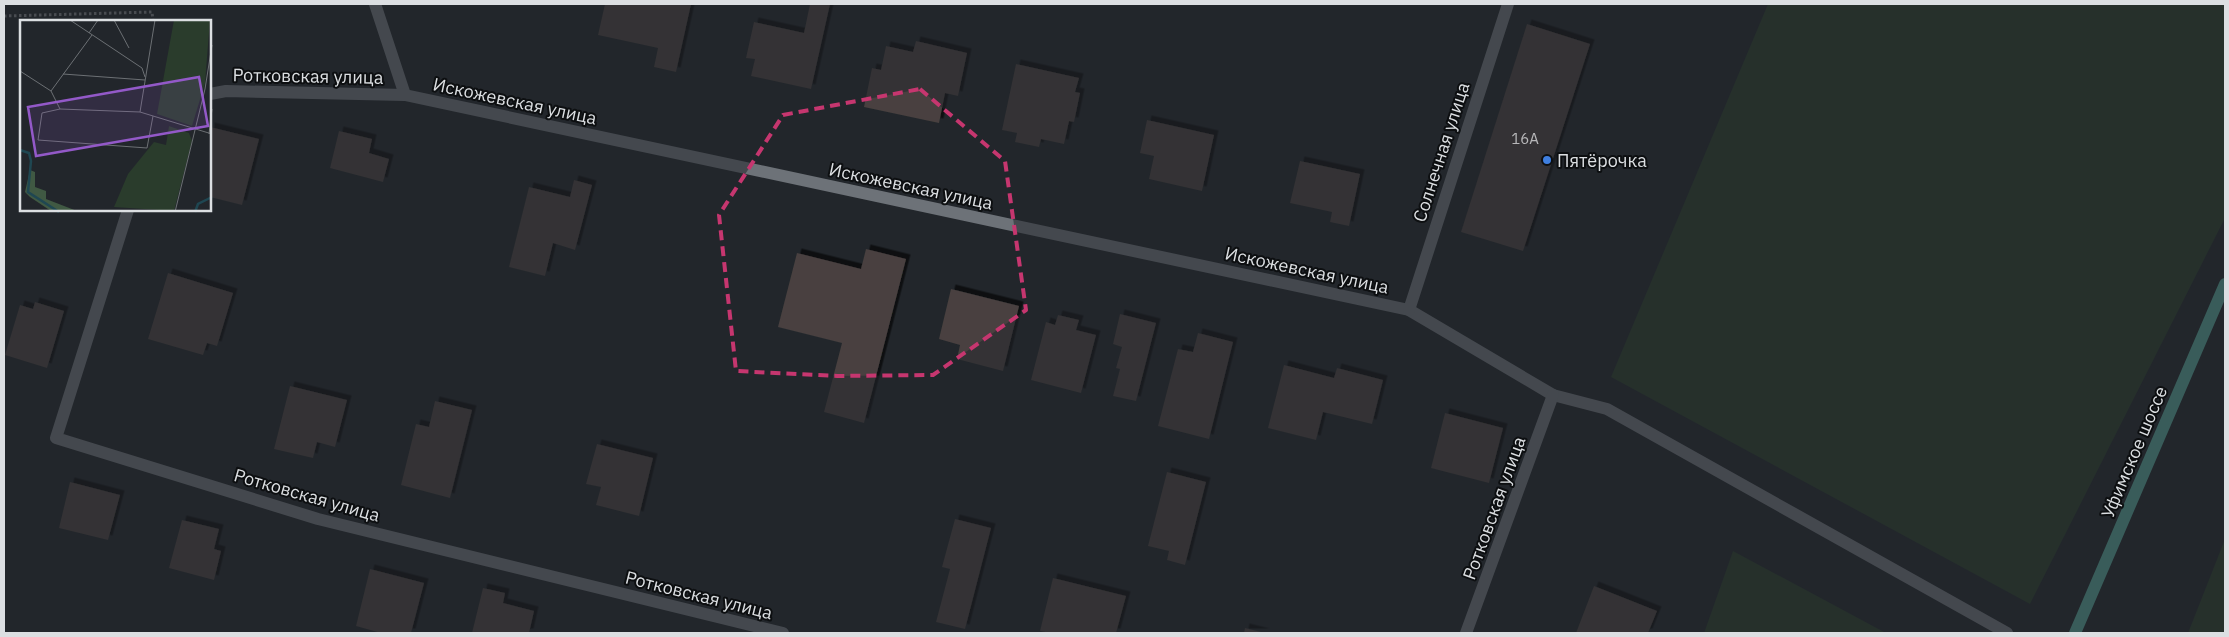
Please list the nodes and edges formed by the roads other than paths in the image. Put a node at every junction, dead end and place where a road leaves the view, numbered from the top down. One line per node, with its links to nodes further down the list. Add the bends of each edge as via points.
1 (375, 4): 4 (street)
2 (1508, 4): 7 (street, Солнечная улица)
3 (211, 94): 4 (street, Ротковская улица, via 226,91)
4 (406, 95): 7 (street, Искожевская улица)
5 (128, 211): 9 (street, Ротковская улица, via 56,438 318,519)
6 (2225, 284): 12 (main road, Уфимское шоссе)
7 (1408, 310): 8 (street, Искожевская улица)
8 (1553, 395): 10 (street, Ротковская улица); 11 (street, Искожевская улица, via 1607,409)
9 (783, 633)
10 (1466, 633)
11 (2006, 633)
12 (2075, 633)

